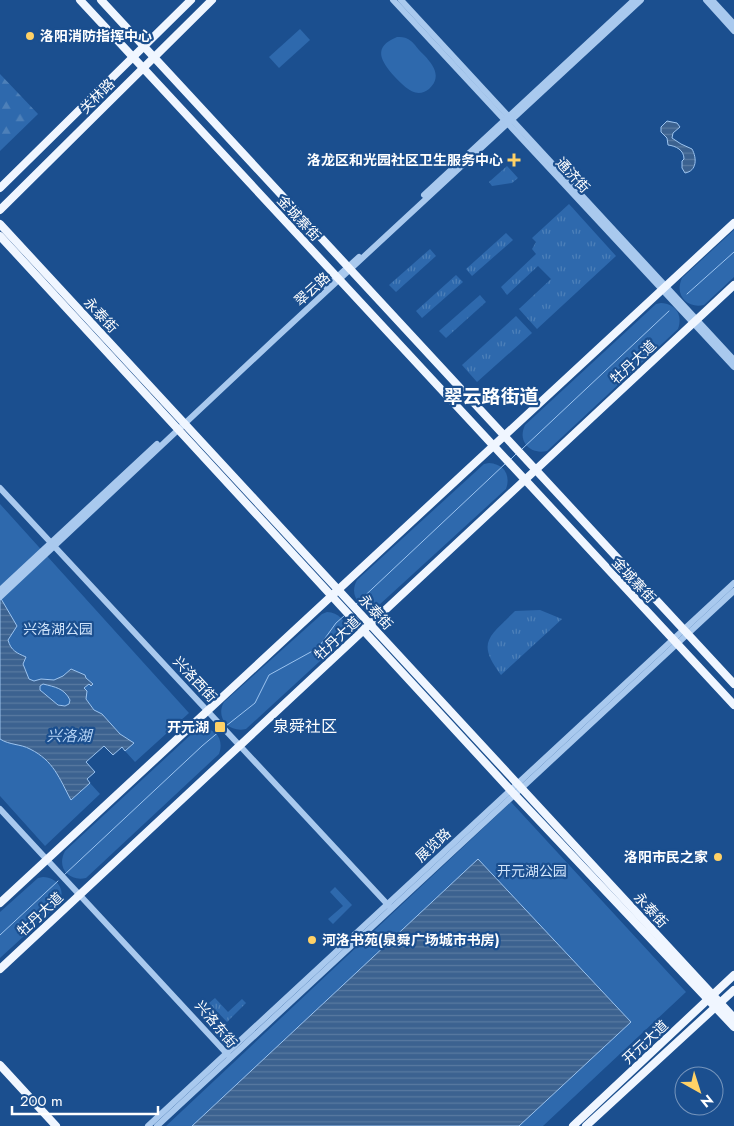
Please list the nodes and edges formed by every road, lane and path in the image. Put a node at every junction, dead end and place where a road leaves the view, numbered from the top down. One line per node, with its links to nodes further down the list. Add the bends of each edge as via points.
1 (80, 0): 14 (main road, 金城寨街)
2 (101, 0): 13 (main road, 金城寨街)
3 (192, 0): 13 (main road, 关林路)
4 (212, 0): 15 (main road, 关林路)
5 (393, 0): 17 (street, 通济街)
6 (401, 0): 17 (street, 通济街)
7 (634, 0): 17 (street, 翠云路)
8 (641, 0): 17 (street, 翠云路)
9 (706, 0): 12 (street)
10 (712, 0): 11 (street)
11 (734, 24)
12 (734, 31)
13 (144, 46): 14 (main road, 关林路); 15 (main road, 金城寨街)
14 (134, 57): 16 (main road, 金城寨街); 18 (main road, 关林路)
15 (155, 57): 16 (main road, 关林路); 23 (main road, 金城寨街)
16 (144, 68): 19 (main road, 关林路); 24 (main road, 金城寨街)
17 (509, 120): 23 (street, 翠云路); 26 (street, 通济街)
18 (0, 188)
19 (0, 210)
20 (734, 223): 26 (main road)
21 (0, 224): 30 (main road, 永泰街)
22 (0, 236): 30 (main road, 永泰街)
23 (348, 269): 24 (street, 翠云路); 31 (main road, 金城寨街)
24 (338, 279): 30 (street, 翠云路); 32 (main road, 金城寨街)
25 (734, 285): 27 (main road, 牡丹大道)
26 (664, 287): 27 (street, 通济街); 31 (main road)
27 (695, 321): 28 (street, 通济街); 29 (street, 通济街); 33 (main road, 牡丹大道)
28 (734, 360)
29 (734, 367)
30 (180, 425): 37 (street, 翠云路); 39 (main road, 永泰街); 42 (main road, 永泰街)
31 (508, 438): 32 (main road); 33 (main road, 金城寨街)
32 (496, 449): 34 (main road, 金城寨街); 39 (main road)
33 (536, 469): 34 (main road, 牡丹大道); 44 (main road, 金城寨街)
34 (525, 480): 43 (main road, 牡丹大道); 45 (main road, 金城寨街)
35 (0, 488): 37 (street, 兴洛西街)
36 (0, 494): 37 (street, 兴洛西街)
37 (51, 546): 41 (street, 翠云路); 48 (street, 兴洛西街)
38 (734, 583): 44 (street, 展览路)
39 (338, 589): 42 (main road); 43 (main road, 永泰街, via 364,617)
40 (734, 591): 44 (street, 展览路)
41 (2, 592)
42 (332, 595): 43 (main road, 永泰街, via 357,622); 48 (main road)
43 (367, 627): 49 (main road, 牡丹大道); 50 (main road, 永泰街)
44 (686, 632): 45 (street, 展览路); 46 (main road, 金城寨街)
45 (675, 642): 47 (main road, 金城寨街); 50 (street, 展览路)
46 (734, 684)
47 (734, 705)
48 (205, 711): 49 (street, 兴洛西街); 53 (main road)
49 (237, 747): 54 (main road, 牡丹大道); 56 (street, 兴洛西街)
50 (516, 789): 56 (street, 展览路); 60 (main road, 永泰街)
51 (0, 809): 53 (street, 兴洛东街)
52 (0, 815): 53 (street, 兴洛东街)
53 (46, 861): 54 (street, 兴洛东街); 55 (main road)
54 (78, 896): 57 (main road, 牡丹大道); 64 (street, 兴洛东街)
55 (0, 903)
56 (388, 908): 64 (street, 展览路)
57 (0, 969)
58 (734, 975): 60 (main road, 开元大道)
59 (734, 990): 61 (main road, 开元大道)
60 (710, 998): 61 (main road, 永泰街); 67 (main road, 开元大道)
61 (718, 1005): 62 (main road, 永泰街); 63 (main road, 永泰街); 68 (main road, 开元大道)
62 (734, 1018)
63 (734, 1027)
64 (227, 1055): 71 (street, 展览路); 72 (street, 展览路)
65 (0, 1065): 70 (main road)
66 (0, 1072): 69 (main road)
67 (583, 1116): 68 (street); 73 (main road, 开元大道)
68 (589, 1125)
69 (50, 1126)
70 (56, 1126)
71 (148, 1126)
72 (157, 1126)
73 (573, 1126)

